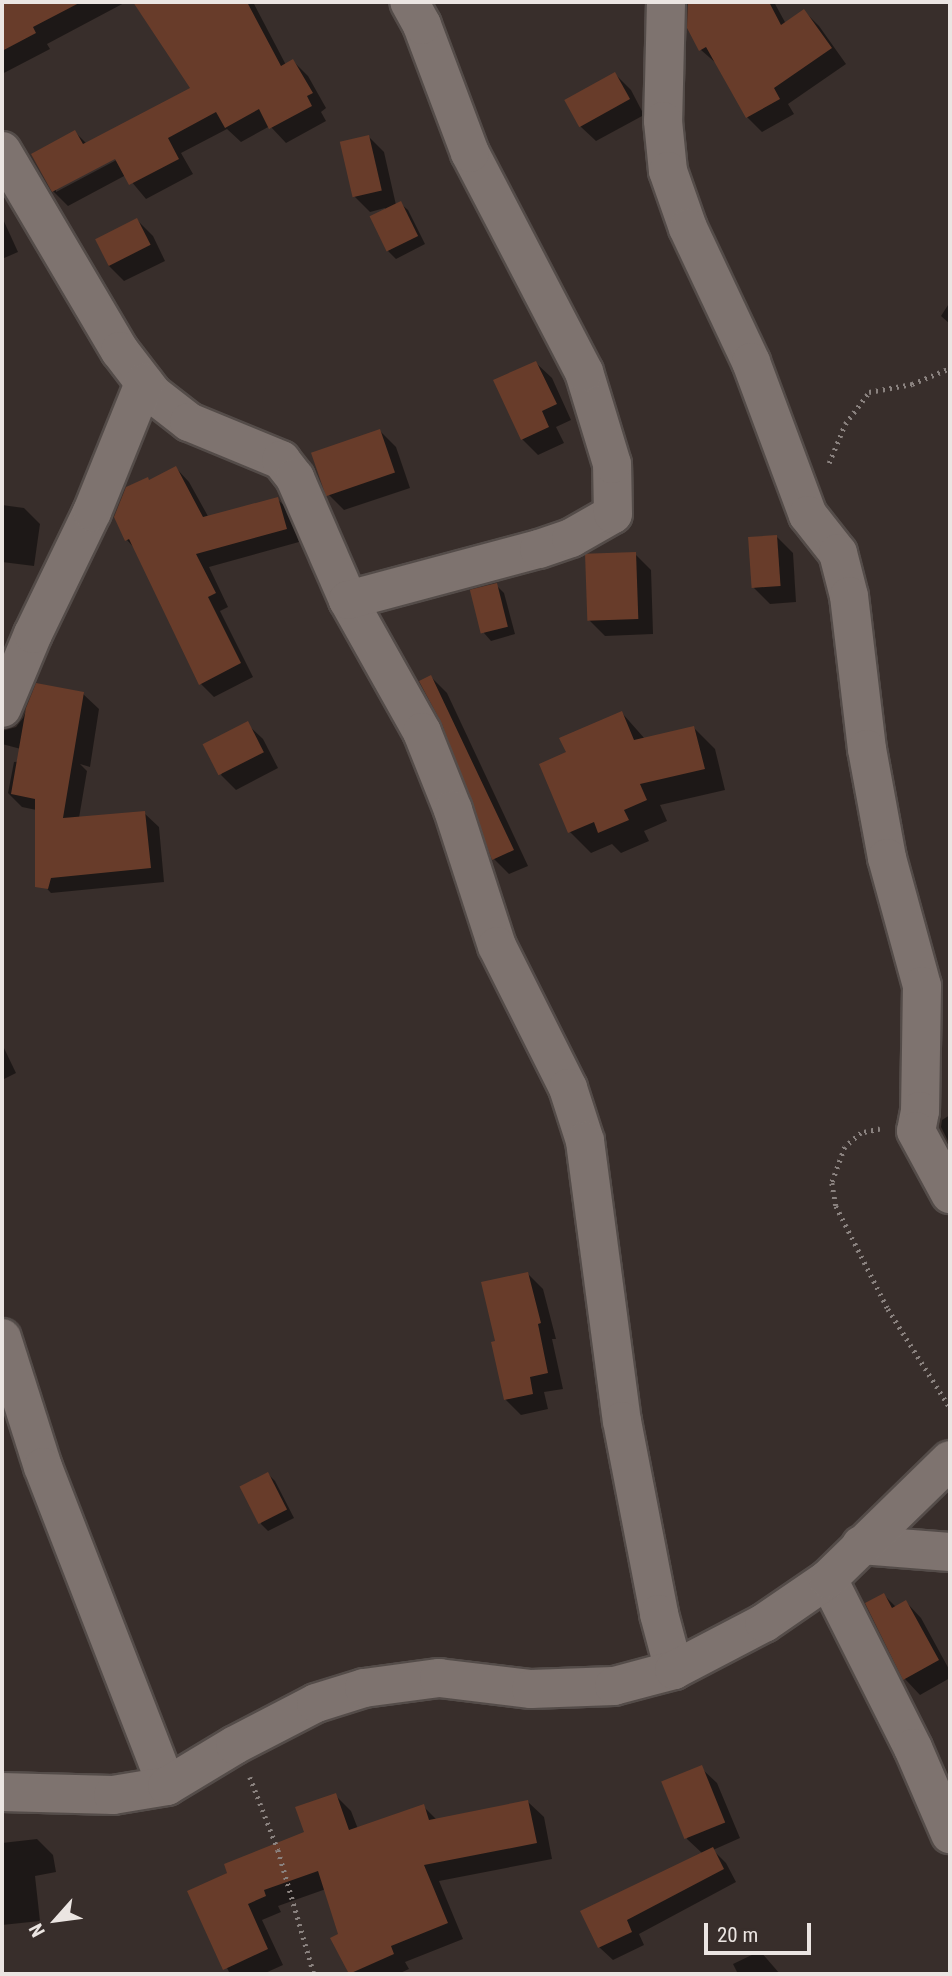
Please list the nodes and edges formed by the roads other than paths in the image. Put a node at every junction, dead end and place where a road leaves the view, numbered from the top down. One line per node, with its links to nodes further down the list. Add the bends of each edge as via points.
1 (409, 2): 5 (street, via 470,153 583,372 612,464 612,514 571,538 539,549)
2 (666, 2): 7 (street, via 663,121 668,171 688,228 751,362 808,515 838,552 849,596 867,749 885,846 922,986 916,1131)
3 (2, 151): 4 (street, via 120,351)
4 (144, 383): 5 (street, via 189,422 281,460 295,478); 6 (street, via 92,512)
5 (348, 600): 13 (street, via 422,732 453,810 497,947 577,1113 591,1173 622,1421)
6 (2, 708)
7 (950, 1194)
8 (2, 1338): 14 (street, via 43,1467)
9 (950, 1460): 10 (street)
10 (861, 1545): 11 (street); 12 (street)
11 (950, 1552)
12 (828, 1579): 13 (street, via 764,1623); 16 (street, via 913,1748)
13 (674, 1670): 14 (street, via 614,1686 531,1689 439,1678 364,1688 316,1703)
14 (167, 1786): 15 (street, via 113,1796)
15 (2, 1792)
16 (950, 1834)

